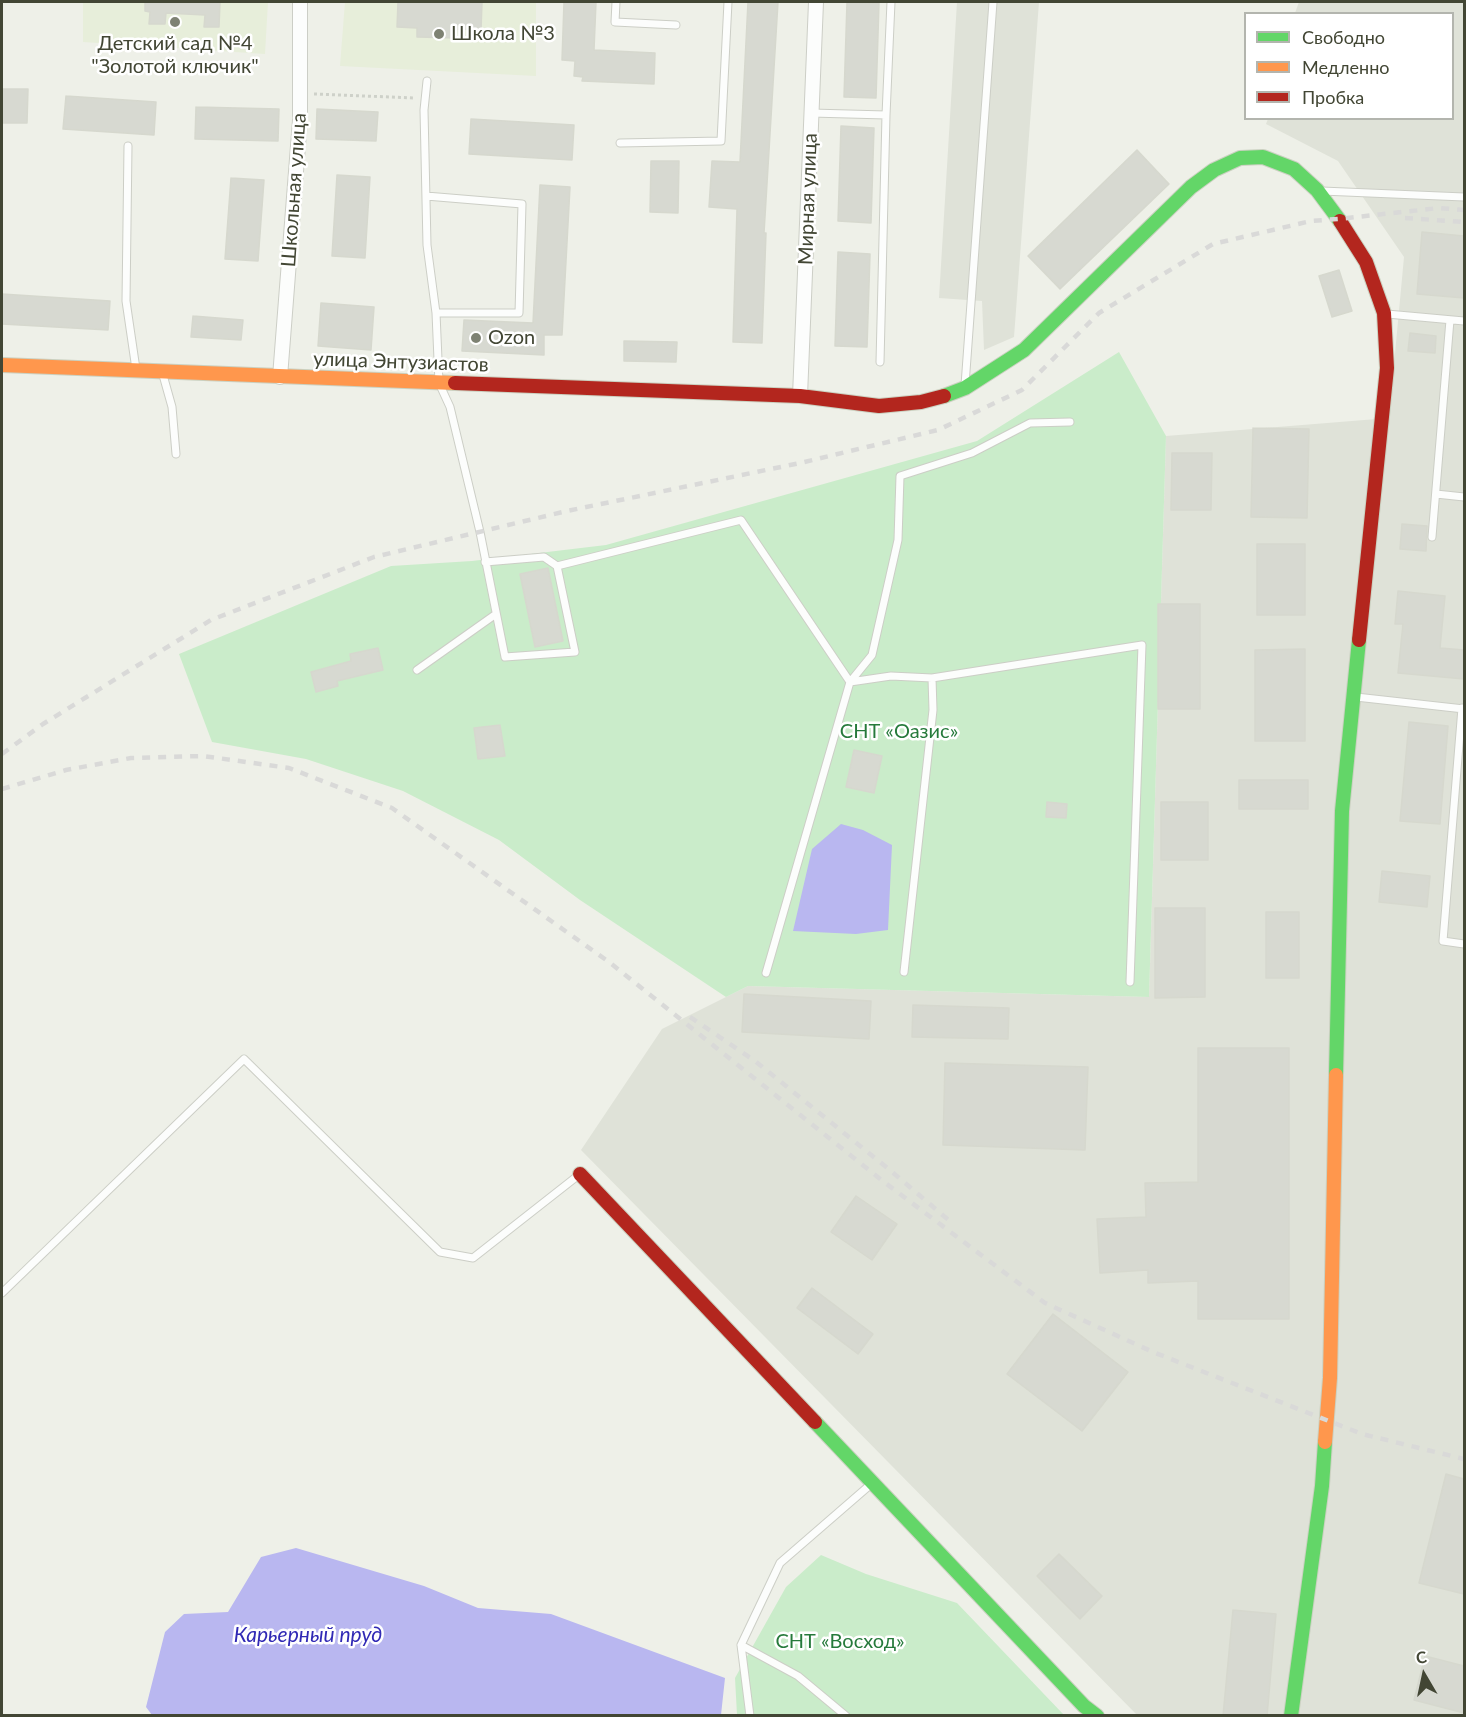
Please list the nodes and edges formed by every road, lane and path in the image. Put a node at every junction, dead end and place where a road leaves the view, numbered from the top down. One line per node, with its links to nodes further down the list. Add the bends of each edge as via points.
1 (300, 2): 9 (street, Школьная улица)
2 (616, 2): 7 (lane, via 615,22)
3 (728, 2): 13 (lane, via 721,141)
4 (816, 2): 11 (street, Мирная улица)
5 (891, 2): 12 (lane)
6 (993, 2): 28 (lane)
7 (675, 25)
8 (427, 81): 10 (lane)
9 (300, 93): 10 (path); 26 (street, Школьная улица)
10 (425, 99): 16 (lane)
11 (812, 113): 12 (lane); 29 (street, Мирная улица)
12 (886, 115): 22 (lane)
13 (620, 143)
14 (128, 146): 24 (lane, via 126,301)
15 (1317, 190): 17 (lane); 19 (street, улица Энтузиастов, via 1366,262); 28 (street, улица Энтузиастов, via 1294,169 1263,157 1240,158 1214,170 1191,187 1024,350)
16 (426, 196): 18 (lane, via 427,245); 18 (lane, via 522,204 519,313)
17 (1464, 197)
18 (436, 313): 27 (lane)
19 (1384, 314): 20 (lane); 41 (street, улица Энтузиастов, via 1387,368)
20 (1450, 320): 21 (lane); 32 (lane)
21 (1464, 321)
22 (880, 362)
23 (2, 366): 24 (street, улица Энтузиастов)
24 (136, 371): 25 (street, улица Энтузиастов)
25 (163, 372): 26 (street, улица Энтузиастов); 31 (lane, via 172,407)
26 (280, 377): 27 (street, улица Энтузиастов)
27 (439, 383): 29 (street, улица Энтузиастов); 35 (lane, via 450,407)
28 (965, 387): 29 (street, улица Энтузиастов, via 921,402 879,406)
29 (800, 396)
30 (1070, 422): 40 (lane, via 1030,423 972,453 900,476 898,540 872,655)
31 (176, 454)
32 (1436, 494): 33 (lane); 34 (lane)
33 (1464, 497)
34 (1432, 537)
35 (485, 562): 36 (lane, via 544,557); 37 (lane)
36 (556, 566): 37 (lane, via 575,652 505,657); 40 (lane, via 741,520)
37 (496, 614): 38 (lane)
38 (417, 670)
39 (932, 678): 40 (lane, via 891,676); 44 (lane, via 933,710); 46 (lane, via 1142,645)
40 (850, 682): 45 (lane)
41 (1354, 697): 42 (lane); 54 (street, улица Энтузиастов, via 1342,811 1330,1378 1322,1486)
42 (1463, 709): 43 (lane, via 1443,941)
43 (1464, 944)
44 (904, 972)
45 (766, 973)
46 (1130, 982)
47 (580, 1174): 48 (lane, via 472,1258 440,1252 244,1059); 49 (street)
48 (2, 1293)
49 (872, 1483): 50 (lane, via 780,1563); 53 (street)
50 (741, 1645): 51 (lane); 52 (lane, via 798,1676)
51 (750, 1716)
52 (846, 1716)
53 (1097, 1716)
54 (1291, 1716)

